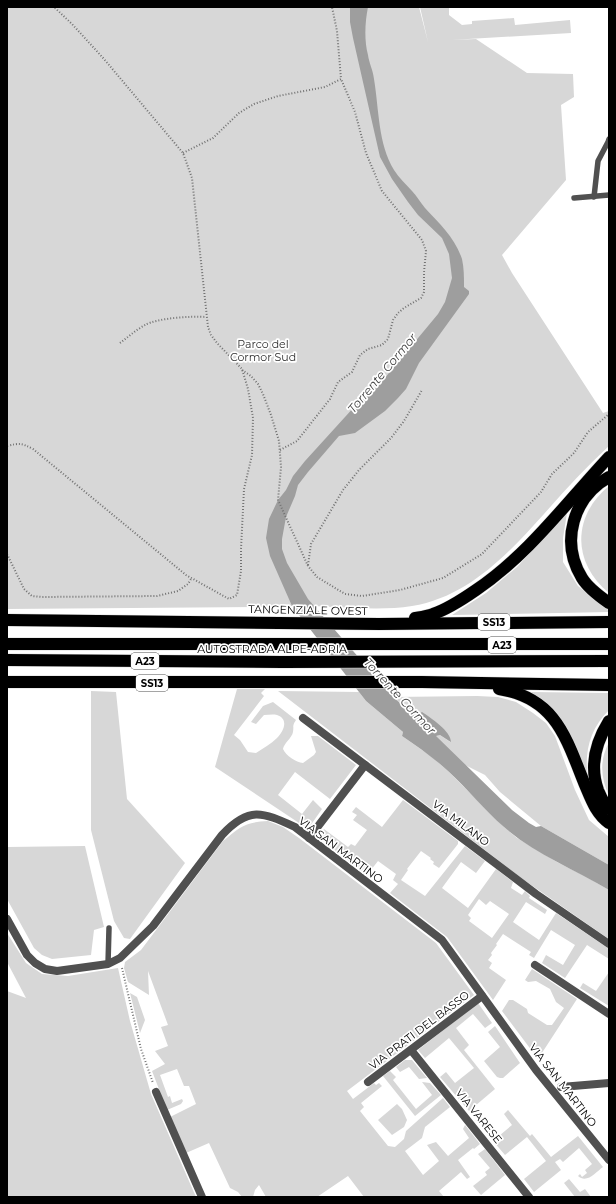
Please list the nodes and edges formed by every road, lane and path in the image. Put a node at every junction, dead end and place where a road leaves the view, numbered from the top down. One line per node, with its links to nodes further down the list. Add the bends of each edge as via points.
1 (54, 7): 5 (path, via 104,59)
2 (332, 7): 3 (path)
3 (341, 79): 5 (path, via 325,87 278,96 254,104 213,138); 15 (path, via 382,191 422,240 426,251 424,292 421,298 398,313 393,320 388,339 382,345 368,349 360,355 352,372 338,382 330,400 297,441)
4 (609, 139): 7 (lane, via 598,161)
5 (183, 153): 9 (path, via 192,178)
6 (609, 195): 7 (lane)
7 (594, 197): 8 (lane)
8 (574, 198)
9 (206, 317): 10 (path, via 184,317 146,324); 11 (path, via 211,335)
10 (120, 343)
11 (242, 369): 15 (path, via 251,376 264,394); 20 (path, via 253,418 252,455 244,489 241,571 237,595 229,599)
12 (422, 390): 19 (path, via 391,438 343,490 311,544)
13 (609, 414): 19 (path, via 588,432 574,453 552,474 541,492 482,554 443,578 400,590 362,596 340,592 317,577)
14 (7, 446): 20 (path, via 17,443 33,449)
15 (280, 450): 19 (path, via 278,500)
16 (609, 457): 24 (highway, via 545,530 490,580 460,601 433,614)
17 (609, 477): 21 (highway, via 602,480 581,504 573,523 570,542 572,556 582,579)
18 (7, 554): 20 (path, via 24,589 32,596 157,596 178,591)
19 (308, 566)
20 (191, 579)
21 (609, 603)
22 (7, 620): 24 (highway, TANGENZIALE OVEST / SS13)
23 (609, 622): 24 (highway, TANGENZIALE OVEST / SS13)
24 (379, 624)
25 (7, 644): 26 (highway, AUTOSTRADA ALPE-ADRIA / A23)
26 (609, 644)
27 (7, 660): 28 (highway, AUTOSTRADA ALPE-ADRIA / A23)
28 (609, 661)
29 (7, 682): 30 (highway, SS13)
30 (456, 683): 31 (highway, SS13); 36 (highway, SS13, via 510,691 549,712 566,739 592,801 604,820)
31 (609, 685)
32 (303, 718): 34 (street, VIA MILANO)
33 (609, 720): 35 (highway, via 595,751 594,769 596,785)
34 (365, 765): 37 (street); 40 (street, VIA MILANO, via 536,894)
35 (609, 809)
36 (609, 823)
37 (309, 838): 41 (street, VIA SAN MARTINO, via 295,827 260,814 245,816 232,824 153,926); 44 (street, VIA SAN MARTINO, via 442,940)
38 (7, 919): 42 (street, VIA SAN MARTINO, via 27,955 45,969 57,971)
39 (110, 928): 42 (lane)
40 (609, 944)
41 (120, 958): 42 (street, VIA SAN MARTINO); 50 (path, via 142,1049)
42 (108, 964)
43 (535, 965): 45 (street)
44 (482, 996): 46 (street, VIA PRATI DEL BASSO); 51 (street, VIA SAN MARTINO, via 536,1070)
45 (609, 1014)
46 (411, 1050): 47 (street, VIA PRATI DEL BASSO); 53 (street, VIA VARESE)
47 (368, 1082)
48 (609, 1083): 49 (street)
49 (562, 1087)
50 (156, 1092): 52 (street)
51 (609, 1160)
52 (202, 1197)
53 (529, 1197)

